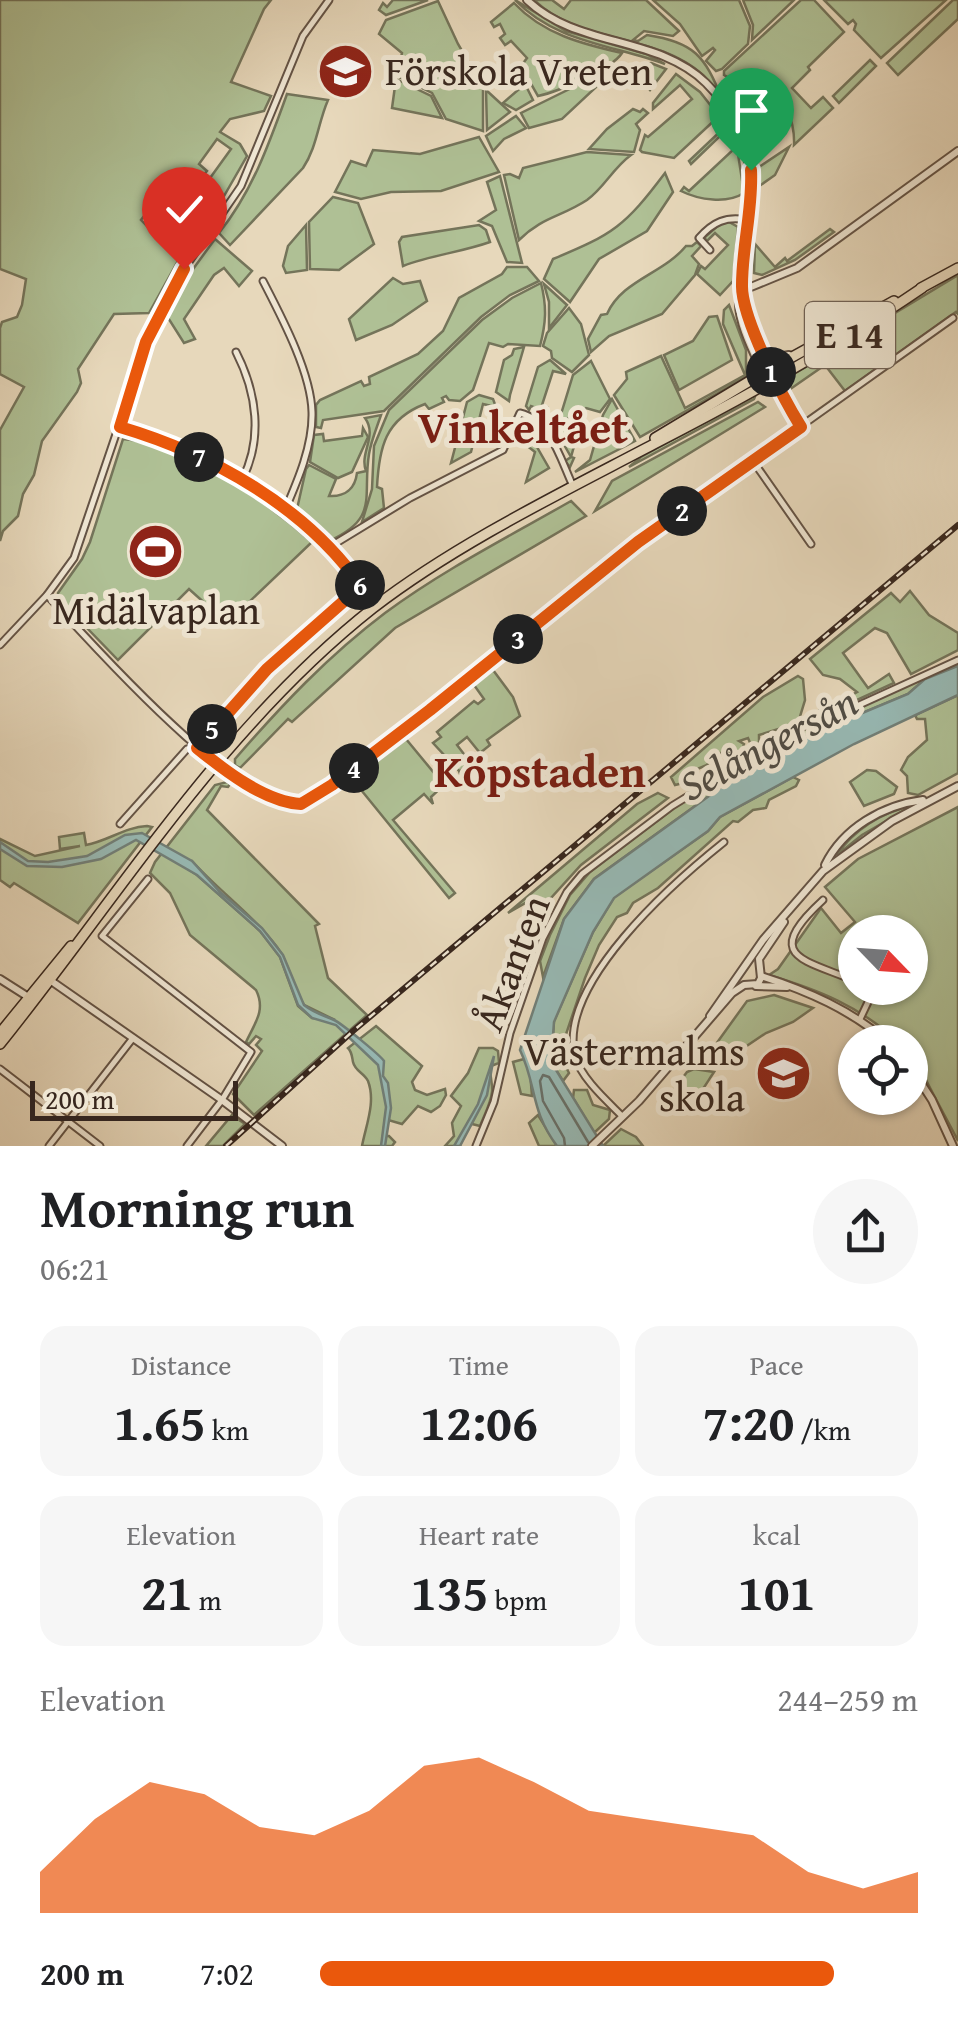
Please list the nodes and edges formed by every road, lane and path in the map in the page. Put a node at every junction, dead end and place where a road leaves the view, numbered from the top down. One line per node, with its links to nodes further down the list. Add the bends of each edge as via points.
1 (329, 0): 15 (street, via 303,36 242,186 160,311)
2 (526, 0): 4 (street, via 567,28 654,54 707,84 747,147)
3 (958, 151): 9 (street, via 797,268)
4 (749, 220): 5 (street, via 719,220 708,228 699,238); 9 (street)
5 (710, 250)
6 (958, 268): 8 (highway, E 14)
7 (262, 281): 20 (street, via 312,411)
8 (922, 288): 11 (highway, E 14); 14 (highway, E 14)
9 (744, 290): 12 (street); 14 (street, via 741,312)
10 (953, 318): 16 (street)
11 (804, 350): 12 (street, via 779,358); 14 (highway, E 14)
12 (762, 351): 14 (street)
13 (236, 352): 18 (street, via 256,430)
14 (769, 376): 16 (street); 19 (highway, E 14)
15 (120, 427): 18 (street); 24 (street, via 80,546)
16 (801, 427): 17 (street)
17 (753, 461): 21 (street); 29 (street, via 638,542 310,802 285,801)
18 (242, 480): 20 (street)
19 (573, 486): 22 (street, via 546,432 534,417 520,413 504,450); 25 (highway, E 14)
20 (286, 510): 22 (street)
21 (811, 544)
22 (328, 548): 23 (street)
23 (361, 586): 25 (street); 28 (street, via 267,669)
24 (47, 595): 26 (street); 28 (street)
25 (375, 607): 29 (highway, E 14, via 295,677)
26 (1, 641)
27 (958, 660): 66 (street, Åkanten, via 797,729 672,806 582,874 543,938)
28 (197, 748): 29 (street); 32 (street, via 187,749)
29 (217, 764): 35 (highway, E 14)
30 (958, 786): 31 (street)
31 (928, 800): 34 (street); 34 (street, via 859,825)
32 (120, 824)
33 (724, 842): 60 (street, via 626,934 579,1014 578,1064)
34 (822, 871): 39 (street)
35 (128, 877): 37 (street); 45 (highway, E 14)
36 (148, 879): 37 (street)
37 (139, 889): 59 (street, via 102,936 251,1052)
38 (823, 900): 42 (street, via 796,931 793,952)
39 (784, 919): 40 (street); 41 (street, via 762,953)
40 (747, 966): 41 (street); 43 (street)
41 (760, 973): 47 (street); 48 (street)
42 (838, 975)
43 (740, 976): 46 (street); 51 (street)
44 (0, 979): 49 (street)
45 (48, 979): 49 (highway, E 14); 55 (street)
46 (744, 985): 47 (street); 51 (street)
47 (756, 986): 48 (street)
48 (788, 988): 52 (street)
49 (32, 999): 54 (highway, E 14); 56 (highway, E 14)
50 (867, 1005): 52 (street)
51 (710, 1016): 60 (street)
52 (860, 1019): 53 (street)
53 (867, 1025)
54 (0, 1033)
55 (133, 1038): 59 (street); 61 (street)
56 (0, 1044)
57 (0, 1069): 61 (street)
58 (928, 1094): 68 (street)
59 (222, 1100): 64 (street); 65 (street)
60 (624, 1117): 67 (street)
61 (68, 1121): 62 (street); 63 (street)
62 (49, 1146)
63 (100, 1146)
64 (187, 1146)
65 (282, 1146)
66 (476, 1146)
67 (592, 1146)
68 (953, 1146)

